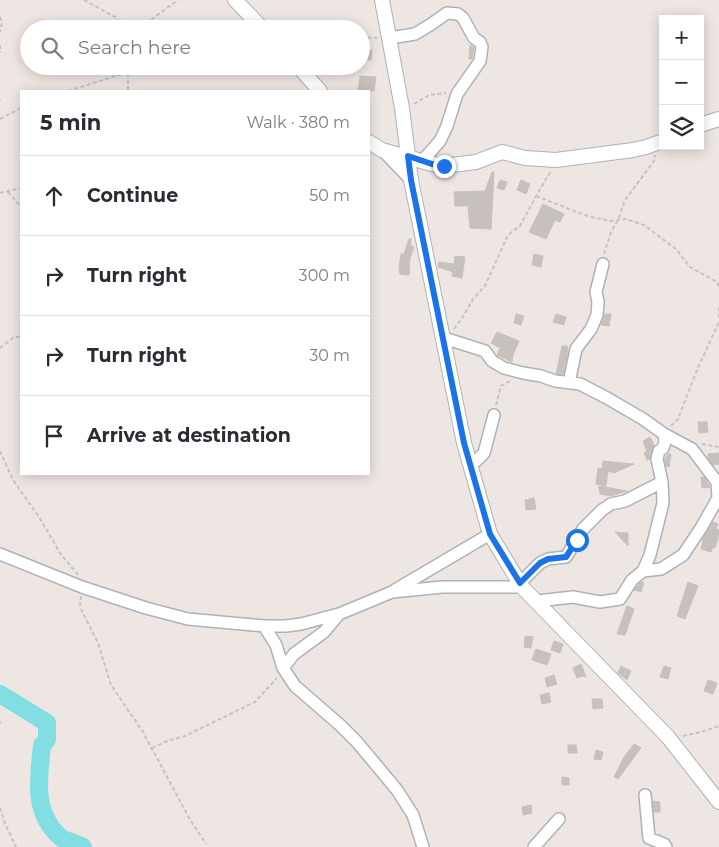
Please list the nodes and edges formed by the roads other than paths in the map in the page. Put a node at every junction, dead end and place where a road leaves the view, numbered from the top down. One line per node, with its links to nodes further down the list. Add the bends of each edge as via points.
1 (235, 0): 3 (street)
2 (382, 0): 4 (street)
3 (254, 20)
4 (389, 38): 12 (street); 13 (street, via 415,34 447,13 464,18 482,46 480,61 458,94 440,141)
5 (306, 75): 6 (street)
6 (319, 90)
7 (719, 119): 8 (street)
8 (704, 124)
9 (370, 143): 11 (street)
10 (659, 143): 13 (street, via 633,150 556,160 525,158 502,152 459,165 444,166)
11 (382, 150): 12 (street); 14 (street)
12 (408, 156): 13 (street); 14 (street)
13 (423, 160)
14 (411, 180): 16 (street)
15 (604, 264): 17 (street, via 596,292 597,315 576,349)
16 (444, 338): 17 (street, via 485,351 497,365); 20 (street)
17 (569, 383): 19 (street, via 580,384 608,398)
18 (494, 416): 20 (street, via 484,453)
19 (664, 434): 21 (street, via 665,442 657,459); 24 (street, via 692,449 717,482 718,498 682,555 660,569)
20 (471, 466): 22 (street)
21 (662, 482): 24 (street, via 663,503); 25 (street, via 602,510 583,529 566,557 540,563)
22 (490, 534): 25 (street); 26 (street)
23 (0, 554): 29 (street, via 82,587 146,608 188,619)
24 (643, 571): 27 (street, via 632,580 620,599 600,602 573,597)
25 (521, 585): 26 (street); 27 (street)
26 (392, 592): 28 (street)
27 (537, 601): 32 (street, via 668,737)
28 (339, 614): 29 (street, via 301,624); 30 (street, via 324,632 294,654)
29 (264, 626): 30 (street, via 276,645)
30 (283, 668): 34 (street, via 295,686 357,742 397,790 413,815)
31 (645, 795): 36 (street, via 649,838)
32 (719, 802)
33 (559, 819): 35 (street)
34 (423, 847)
35 (534, 847)
36 (666, 847)

